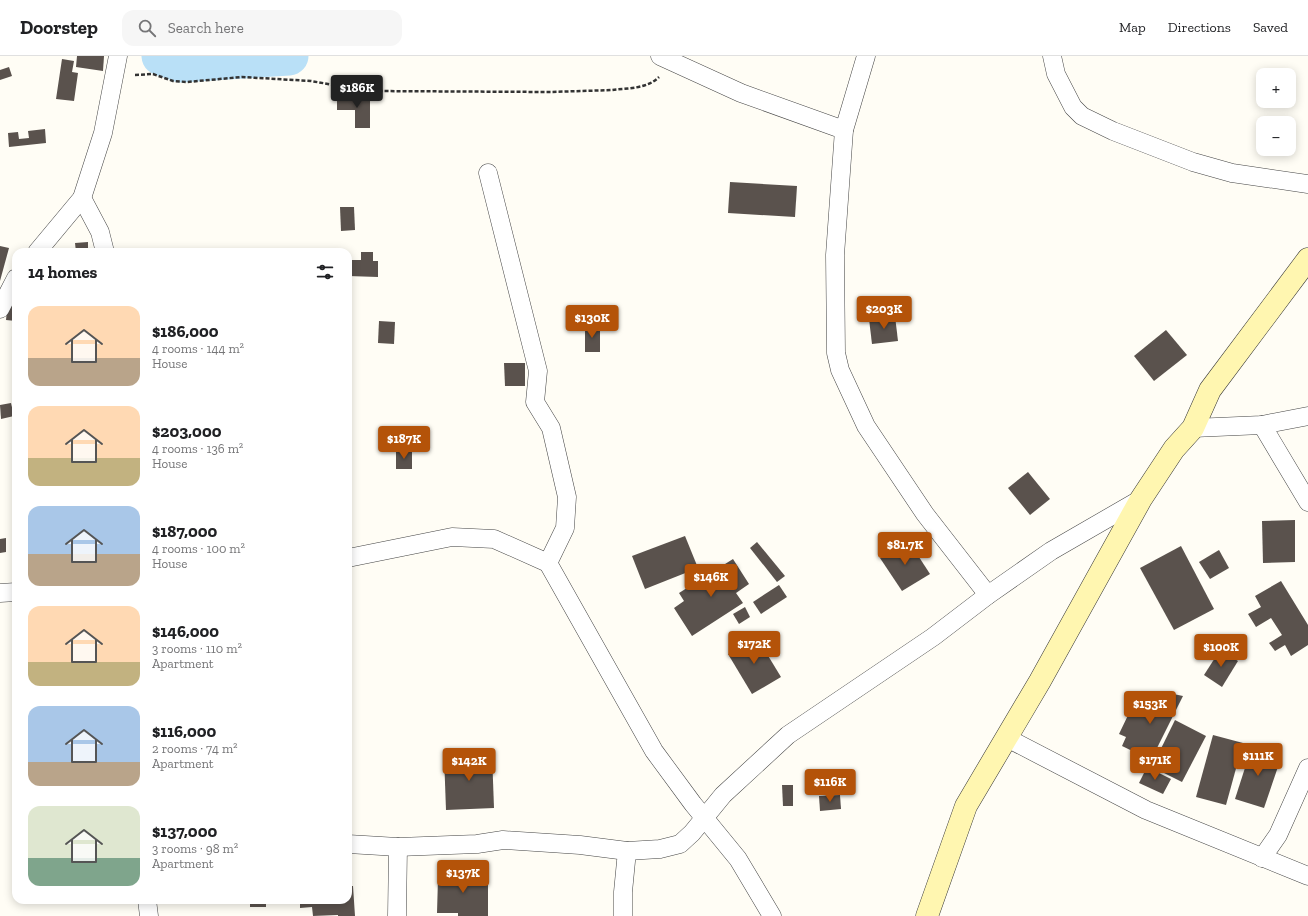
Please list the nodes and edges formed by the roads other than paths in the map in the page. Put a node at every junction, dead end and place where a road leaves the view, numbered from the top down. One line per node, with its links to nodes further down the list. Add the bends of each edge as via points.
1 (118, 56): 8 (street, via 103,133)
2 (866, 56): 5 (street)
3 (1052, 56): 7 (street, via 1056,74 1073,107 1082,116 1113,132 1193,162 1232,173)
4 (667, 59): 5 (street, via 741,93)
5 (844, 130): 23 (street, via 835,255 835,335 840,370 866,426 925,514)
6 (488, 173): 20 (street, via 538,371 535,402 551,428 567,497 565,528)
7 (1308, 184)
8 (82, 198): 9 (street); 10 (street, via 100,232)
9 (41, 248)
10 (104, 248)
11 (1308, 259): 16 (street, via 1210,390)
12 (12, 286): 13 (street)
13 (0, 309)
14 (1308, 416): 15 (street)
15 (1262, 425): 16 (street); 18 (street)
16 (1193, 428): 17 (street, via 1174,449)
17 (1141, 499): 23 (street, via 1051,551); 24 (street)
18 (1308, 502)
19 (352, 557): 20 (street, via 452,537 494,539)
20 (548, 563): 26 (street, via 654,751)
21 (12, 592): 22 (street)
22 (0, 593)
23 (988, 595): 26 (street, via 934,637 788,735 723,795)
24 (1007, 738): 30 (street, via 1146,810); 37 (street, via 966,806)
25 (1308, 768): 30 (street, via 1278,835)
26 (704, 818): 29 (street, via 680,844 660,849); 36 (street, via 738,859)
27 (352, 844): 28 (street)
28 (398, 847): 29 (street, via 477,844 503,840); 34 (street)
29 (627, 851): 35 (street)
30 (1262, 858): 31 (street)
31 (1308, 876)
32 (148, 904): 33 (street)
33 (149, 916)
34 (397, 916)
35 (623, 916)
36 (772, 916)
37 (927, 916)

